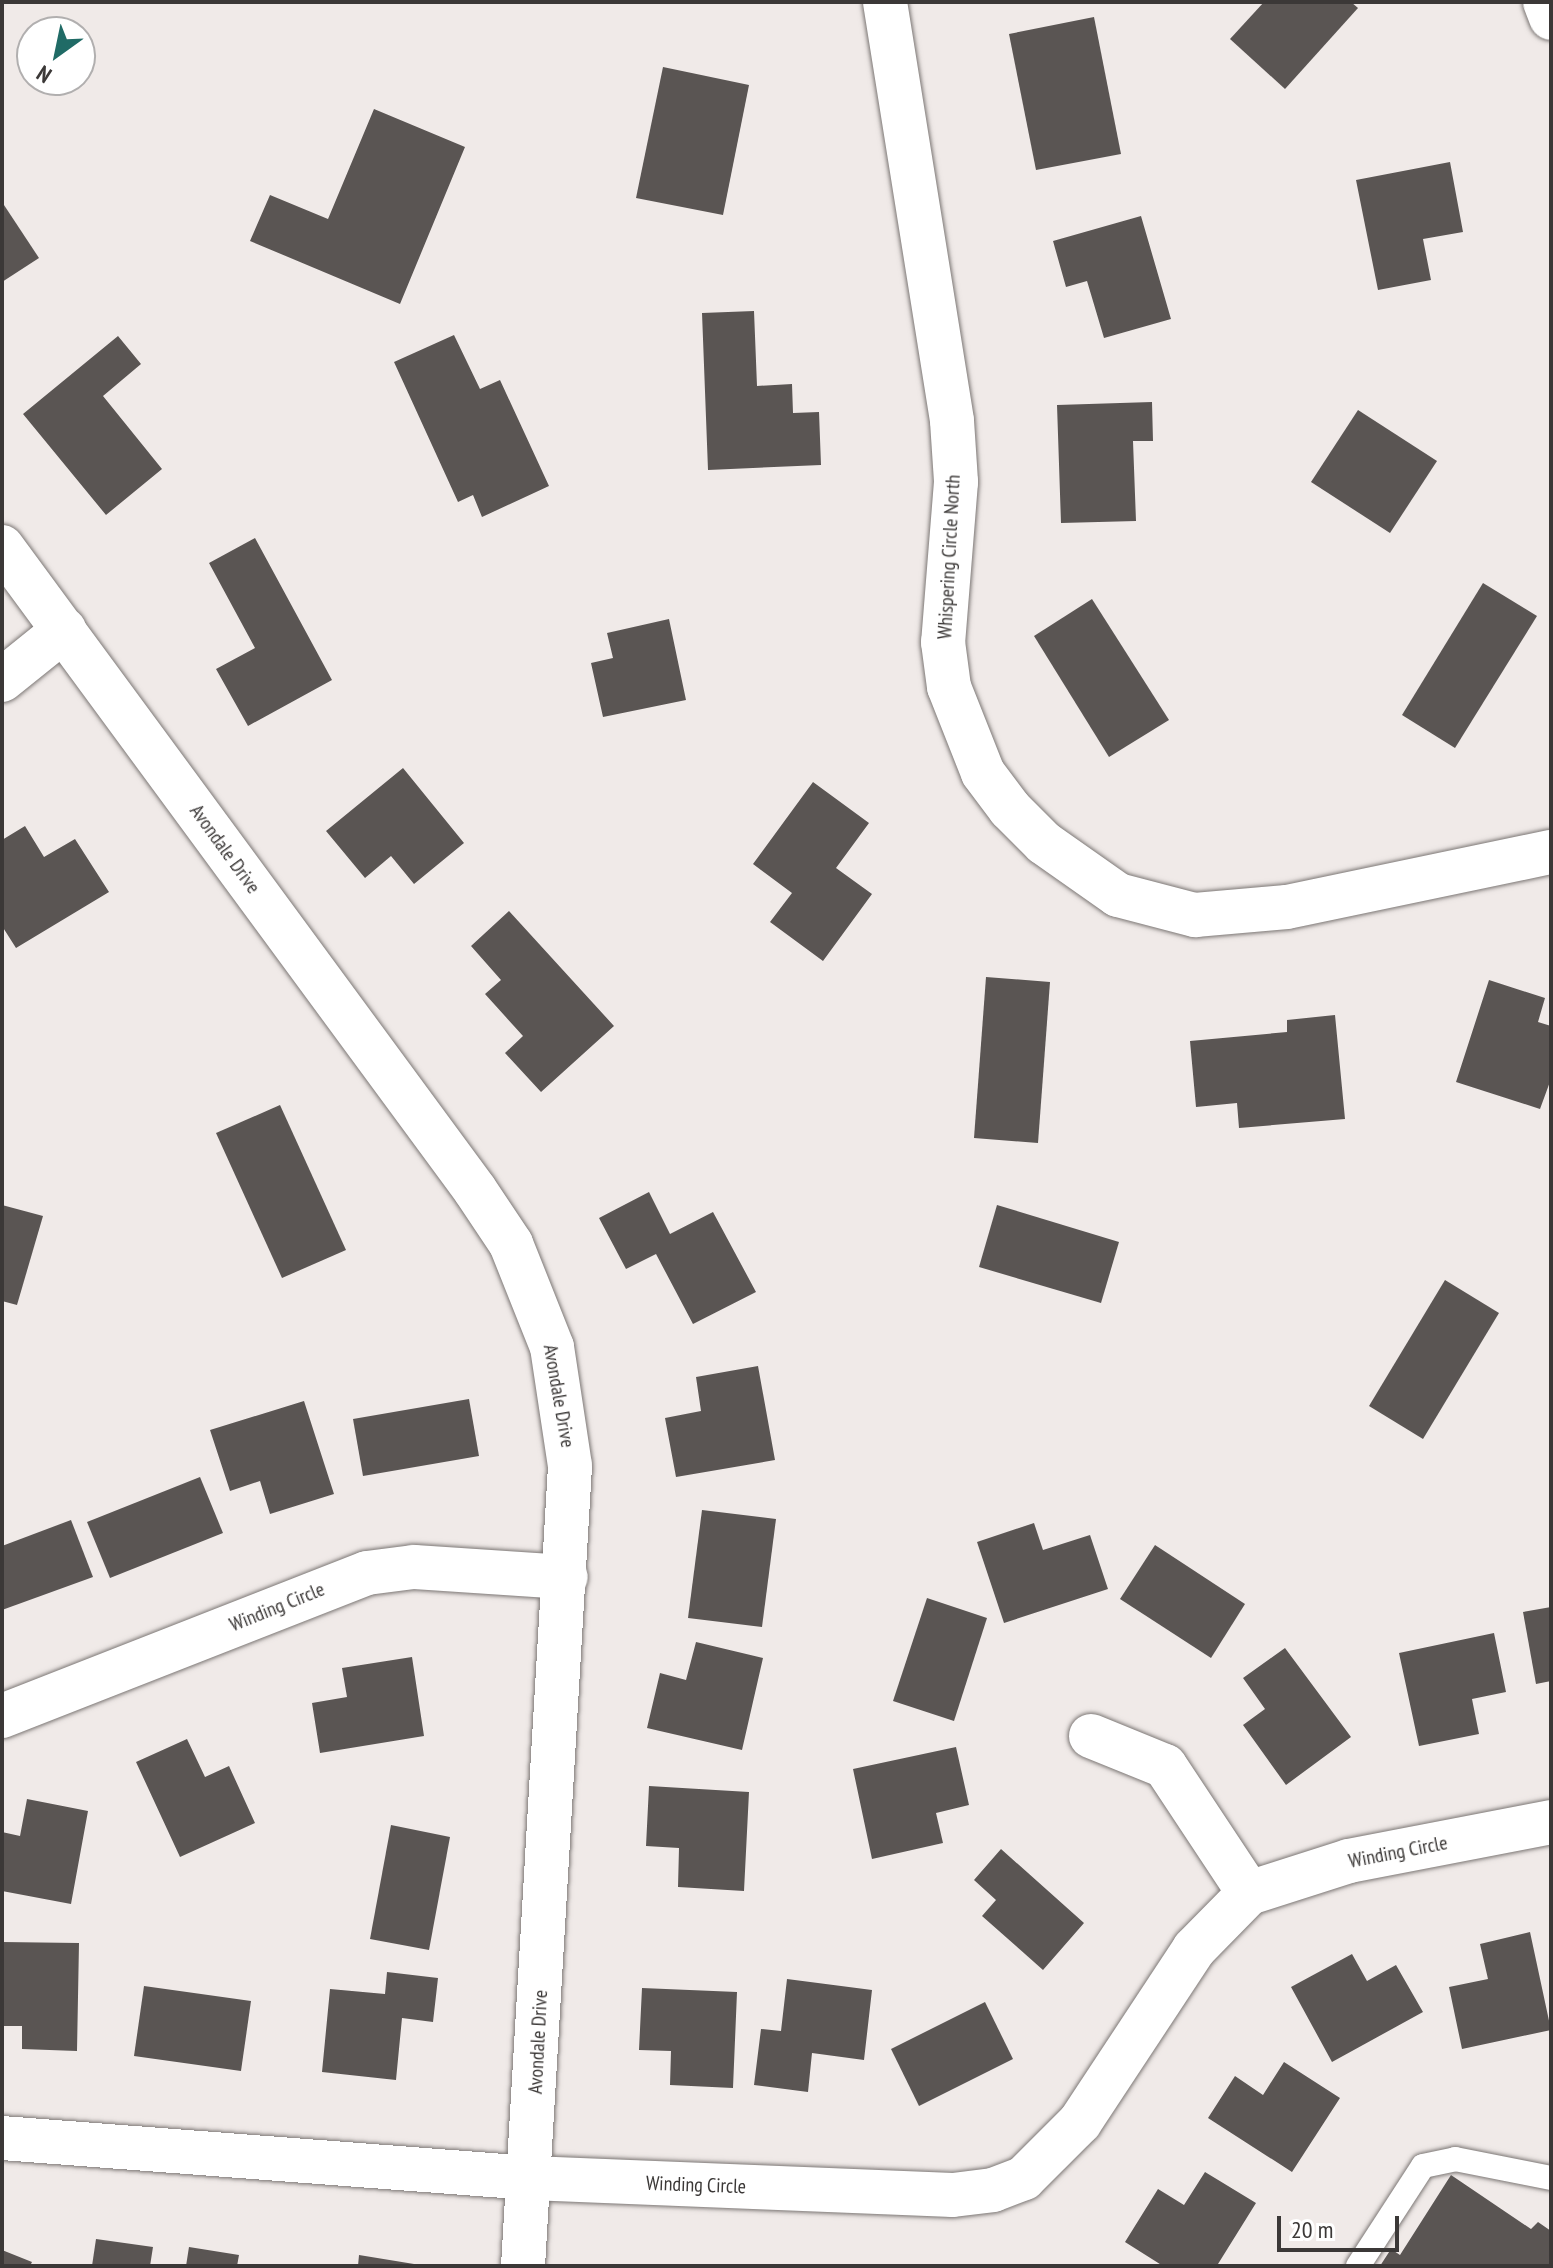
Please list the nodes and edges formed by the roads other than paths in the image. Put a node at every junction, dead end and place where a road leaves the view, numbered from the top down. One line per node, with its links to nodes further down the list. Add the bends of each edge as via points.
1 (885, 2): 7 (street, Whispering Circle North, via 952,421 956,482 943,642 949,687 983,773 1010,809 1044,843 1118,895 1195,915 1287,907)
2 (1545, 2): 3 (street)
3 (1551, 18)
4 (2, 547): 5 (street, Avondale Drive)
5 (64, 630): 6 (street); 8 (street, Avondale Drive, via 511,1244 552,1347 563,1398 570,1466)
6 (2, 680)
7 (1551, 852)
8 (566, 1577): 9 (street, Winding Circle, via 414,1567 367,1573); 14 (street, Avondale Drive)
9 (2, 1716)
10 (1091, 1736): 12 (street, via 1165,1766)
11 (1551, 1822): 12 (street, Winding Circle, via 1349,1861)
12 (1249, 1893): 14 (street, Winding Circle, via 1194,1949 1080,2122 1024,2178 993,2190 953,2195)
13 (2, 2138): 14 (street, Winding Circle)
14 (530, 2178): 16 (street, Avondale Drive)
15 (1551, 2178): 17 (lane, via 1455,2159 1423,2166)
16 (523, 2266)
17 (1358, 2266)

